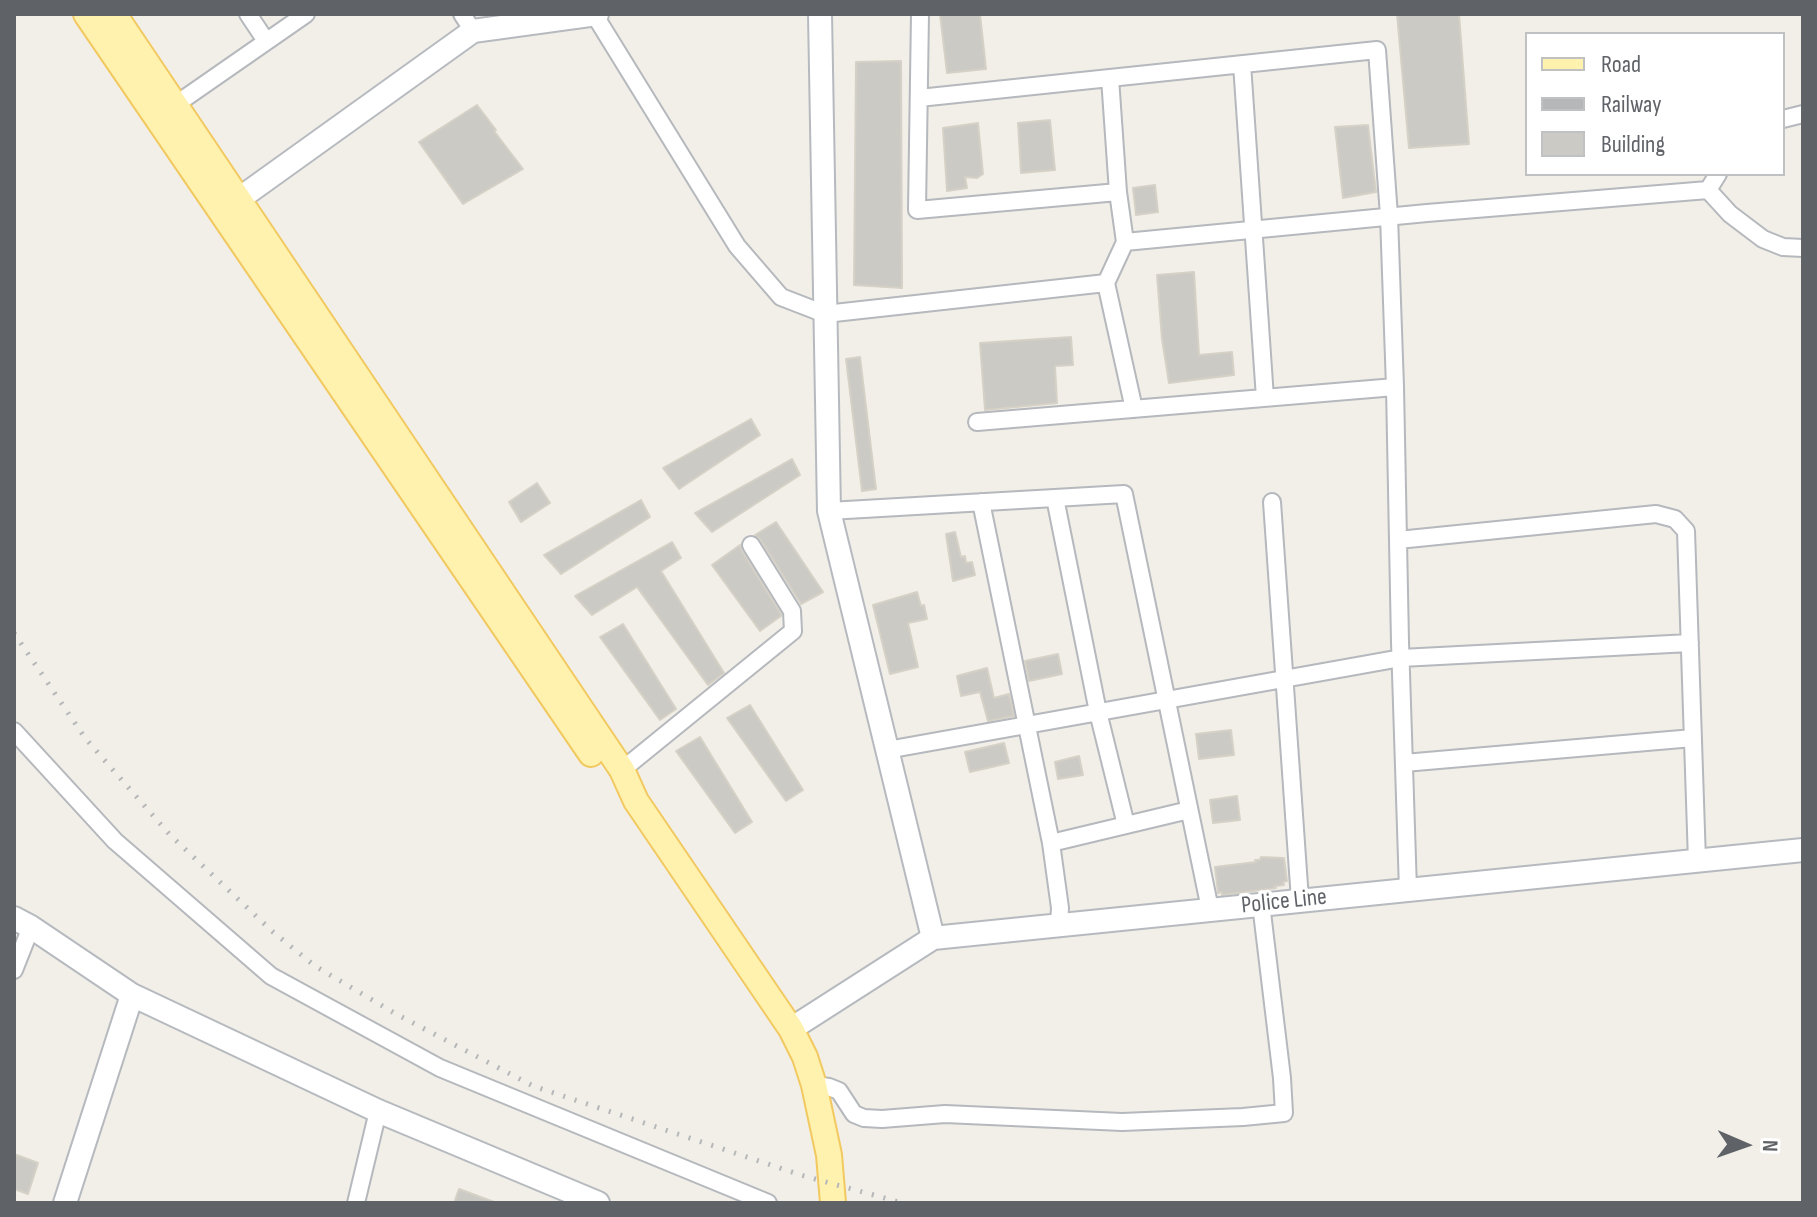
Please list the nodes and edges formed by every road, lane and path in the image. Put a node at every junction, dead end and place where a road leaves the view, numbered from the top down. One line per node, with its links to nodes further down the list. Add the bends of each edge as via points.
1 (86, 14): 17 (main road)
2 (114, 14): 13 (main road)
3 (248, 14): 9 (street)
4 (306, 14): 9 (street)
5 (595, 14): 8 (street); 23 (street, via 737,246 781,297)
6 (820, 14): 23 (street)
7 (920, 14): 12 (street)
8 (468, 22): 17 (street)
9 (266, 41): 13 (street)
10 (1242, 64): 11 (street); 18 (street, via 1377,50); 19 (street)
11 (1110, 78): 12 (street); 16 (street)
12 (919, 98): 16 (street, via 917,210)
13 (175, 105): 17 (main road)
14 (1717, 176): 15 (street)
15 (1708, 190): 18 (street); 21 (street, via 1763,239)
16 (1118, 192): 20 (street)
17 (230, 206): 44 (main road); 45 (main road, via 613,786)
18 (1389, 216): 19 (street); 24 (street)
19 (1254, 230): 20 (street); 25 (street)
20 (1125, 242): 22 (street)
21 (1803, 248)
22 (1106, 283): 23 (street); 26 (street)
23 (825, 314): 31 (street)
24 (1395, 387): 25 (street); 32 (street)
25 (1265, 398): 26 (street)
26 (1134, 409): 27 (street)
27 (977, 422)
28 (1055, 498): 29 (street); 37 (street, via 1124,494); 38 (street)
29 (981, 502): 31 (street); 39 (street)
30 (1272, 502): 36 (street)
31 (829, 511): 42 (street)
32 (1398, 540): 34 (street, via 1656,514 1675,519 1686,531); 35 (street)
33 (751, 545): 44 (street, via 792,611 793,631)
34 (1690, 643): 35 (street); 41 (street)
35 (1401, 658): 36 (street); 43 (street)
36 (1285, 679): 37 (street); 52 (street)
37 (1166, 699): 38 (street); 46 (street)
38 (1098, 712): 39 (street); 47 (street)
39 (1027, 725): 42 (street); 48 (street)
40 (14, 731): 66 (street, via 115,841 271,976 440,1068)
41 (1693, 738): 43 (street); 50 (street)
42 (887, 750): 57 (street)
43 (1404, 763): 51 (street)
44 (622, 770): 45 (main road)
45 (636, 801): 60 (main road)
46 (1189, 810): 47 (street); 54 (street)
47 (1126, 825): 48 (street)
48 (1051, 843): 56 (street)
49 (1803, 850): 50 (street, Police Line)
50 (1697, 861): 51 (street, Police Line)
51 (1408, 890): 52 (street, Police Line)
52 (1300, 900): 53 (street, Police Line)
53 (1261, 904): 54 (street, Police Line); 61 (street, via 1284,1113 1122,1122 945,1114 864,1118 854,1114 839,1091)
54 (1210, 909): 56 (street, Police Line)
55 (23, 923): 58 (street); 59 (street)
56 (1059, 925): 57 (street, Police Line)
57 (933, 938): 60 (street, Police Line)
58 (14, 970)
59 (132, 995): 62 (street); 63 (street)
60 (791, 1029): 61 (main road)
61 (814, 1085): 67 (main road)
62 (378, 1111): 64 (street); 65 (street)
63 (65, 1203)
64 (356, 1203)
65 (598, 1203)
66 (768, 1203)
67 (833, 1203)

